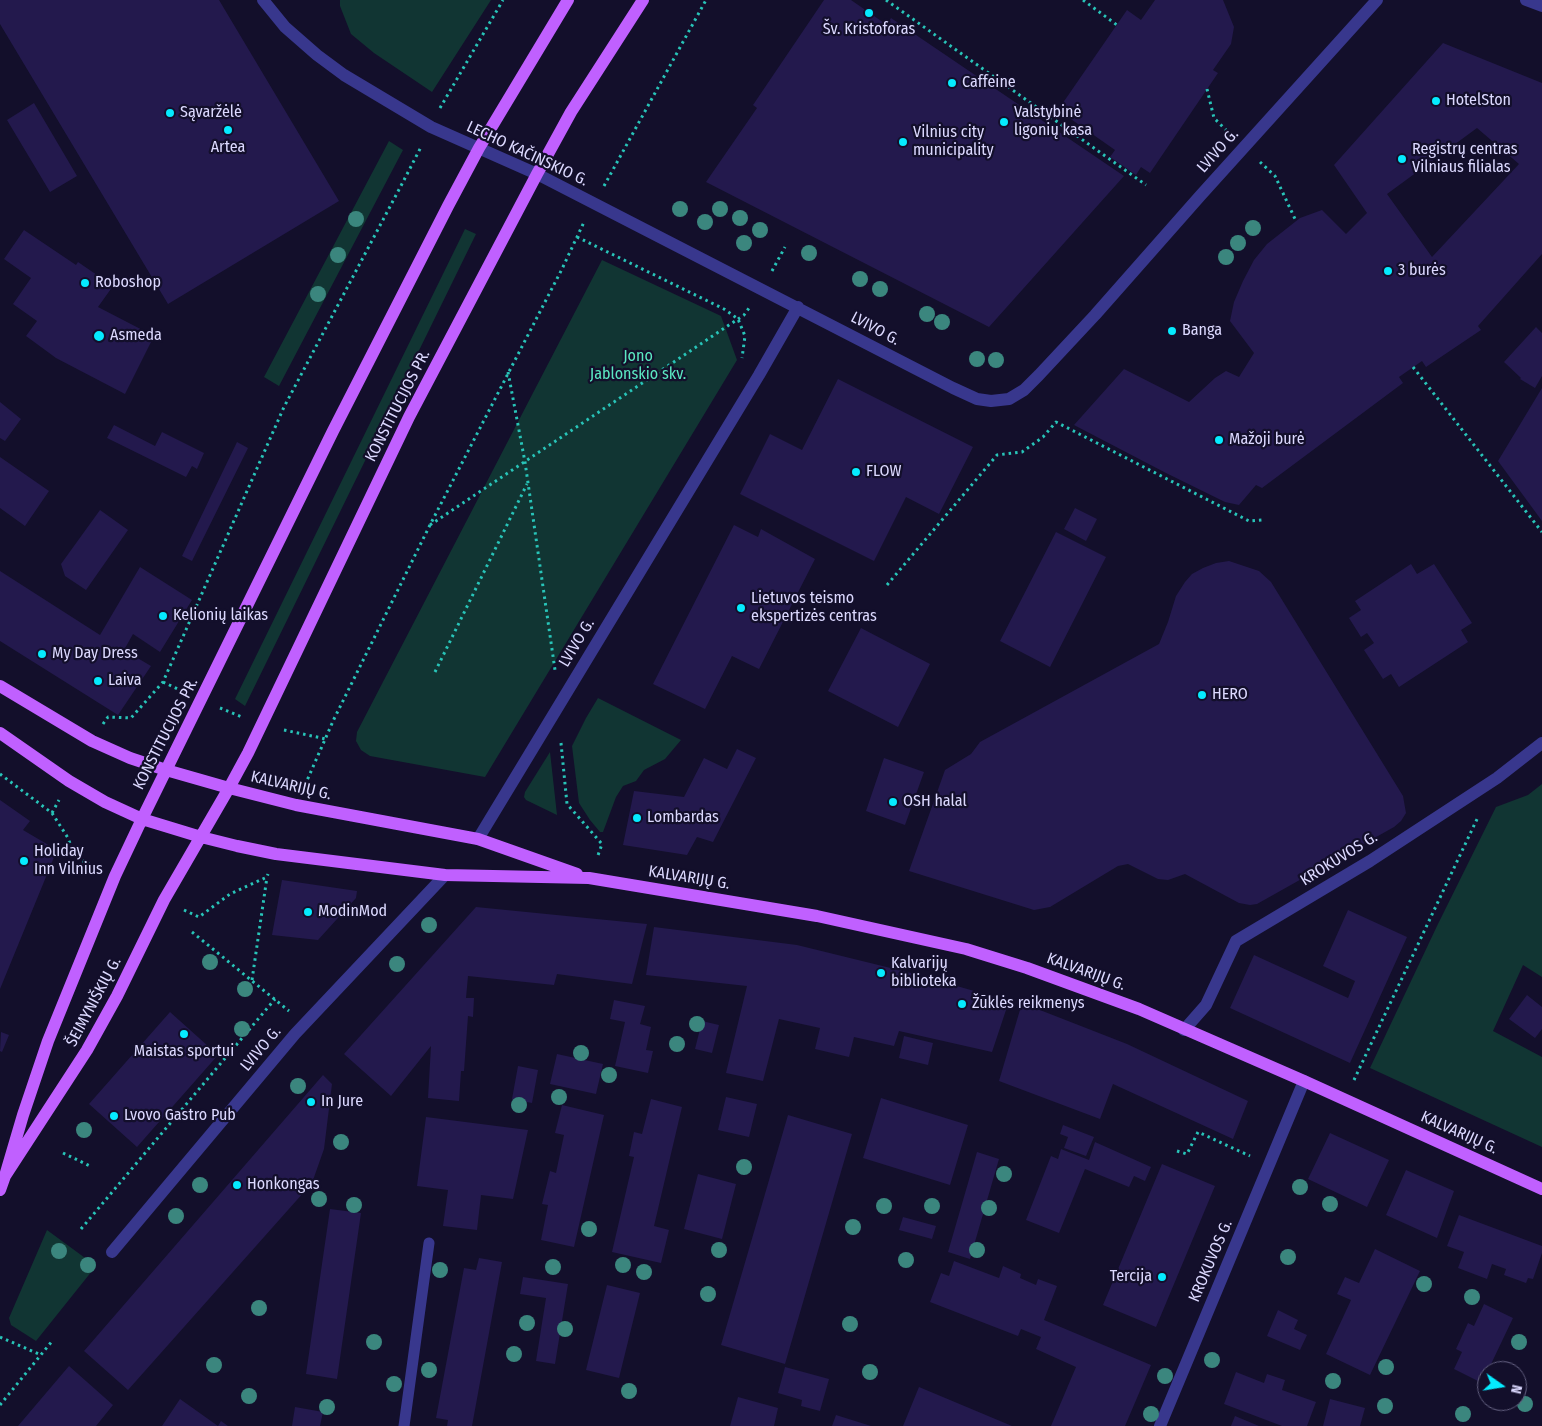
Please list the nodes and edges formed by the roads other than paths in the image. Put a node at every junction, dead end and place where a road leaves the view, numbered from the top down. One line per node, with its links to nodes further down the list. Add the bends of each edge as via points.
1 (263, 0): 7 (street, LECHO KAČINSKIO G., via 285,27 344,75 431,127)
2 (568, 0): 7 (main road, KONSTITUCIJOS PR.)
3 (643, 0): 8 (main road, KONSTITUCIJOS PR., via 571,112)
4 (1377, 0): 9 (street, LVIVO G., via 1095,315 1024,390 1009,399 977,399)
5 (1526, 0): 6 (street)
6 (1542, 6)
7 (479, 148): 8 (street, LECHO KAČINSKIO G.); 13 (main road, KONSTITUCIJOS PR., via 333,431)
8 (537, 174): 9 (street, LECHO KAČINSKIO G.); 14 (main road, KONSTITUCIJOS PR., via 409,417)
9 (798, 307): 17 (street, LVIVO G.)
10 (0, 686): 13 (main road, KALVARIJŲ G., via 92,741)
11 (0, 733): 15 (main road, KALVARIJŲ G., via 105,802)
12 (1542, 743): 20 (street, KROKUVOS G., via 1497,778 1370,861 1236,942 1206,1005)
13 (166, 770): 14 (main road, KALVARIJŲ G.); 15 (main road, KONSTITUCIJOS PR.)
14 (229, 788): 16 (main road, KONSTITUCIJOS PR.); 17 (main road, KALVARIJŲ G., via 296,805)
15 (142, 819): 16 (main road, KALVARIJŲ G.); 22 (main road, ŠEIMYNIŠKIŲ G., via 115,876 48,1041)
16 (201, 837): 18 (main road, KALVARIJŲ G., via 276,854); 22 (main road, ŠEIMYNIŠKIŲ G., via 164,900 87,1050)
17 (478, 839): 19 (main road, KALVARIJŲ G.)
18 (445, 875): 19 (main road, KALVARIJŲ G.); 26 (street, LVIVO G., via 306,1024)
19 (589, 878): 20 (main road, KALVARIJŲ G., via 817,916 966,948 1139,1009)
20 (1184, 1030): 21 (main road, KALVARIJŲ G.)
21 (1304, 1081): 23 (main road, KALVARIJŲ G.); 28 (street, KROKUVOS G.)
22 (5, 1176): 24 (main road, ŠEIMYNIŠKIŲ G.)
23 (1542, 1188)
24 (0, 1190)
25 (429, 1243): 27 (lane)
26 (112, 1252)
27 (404, 1426)
28 (1160, 1426)

